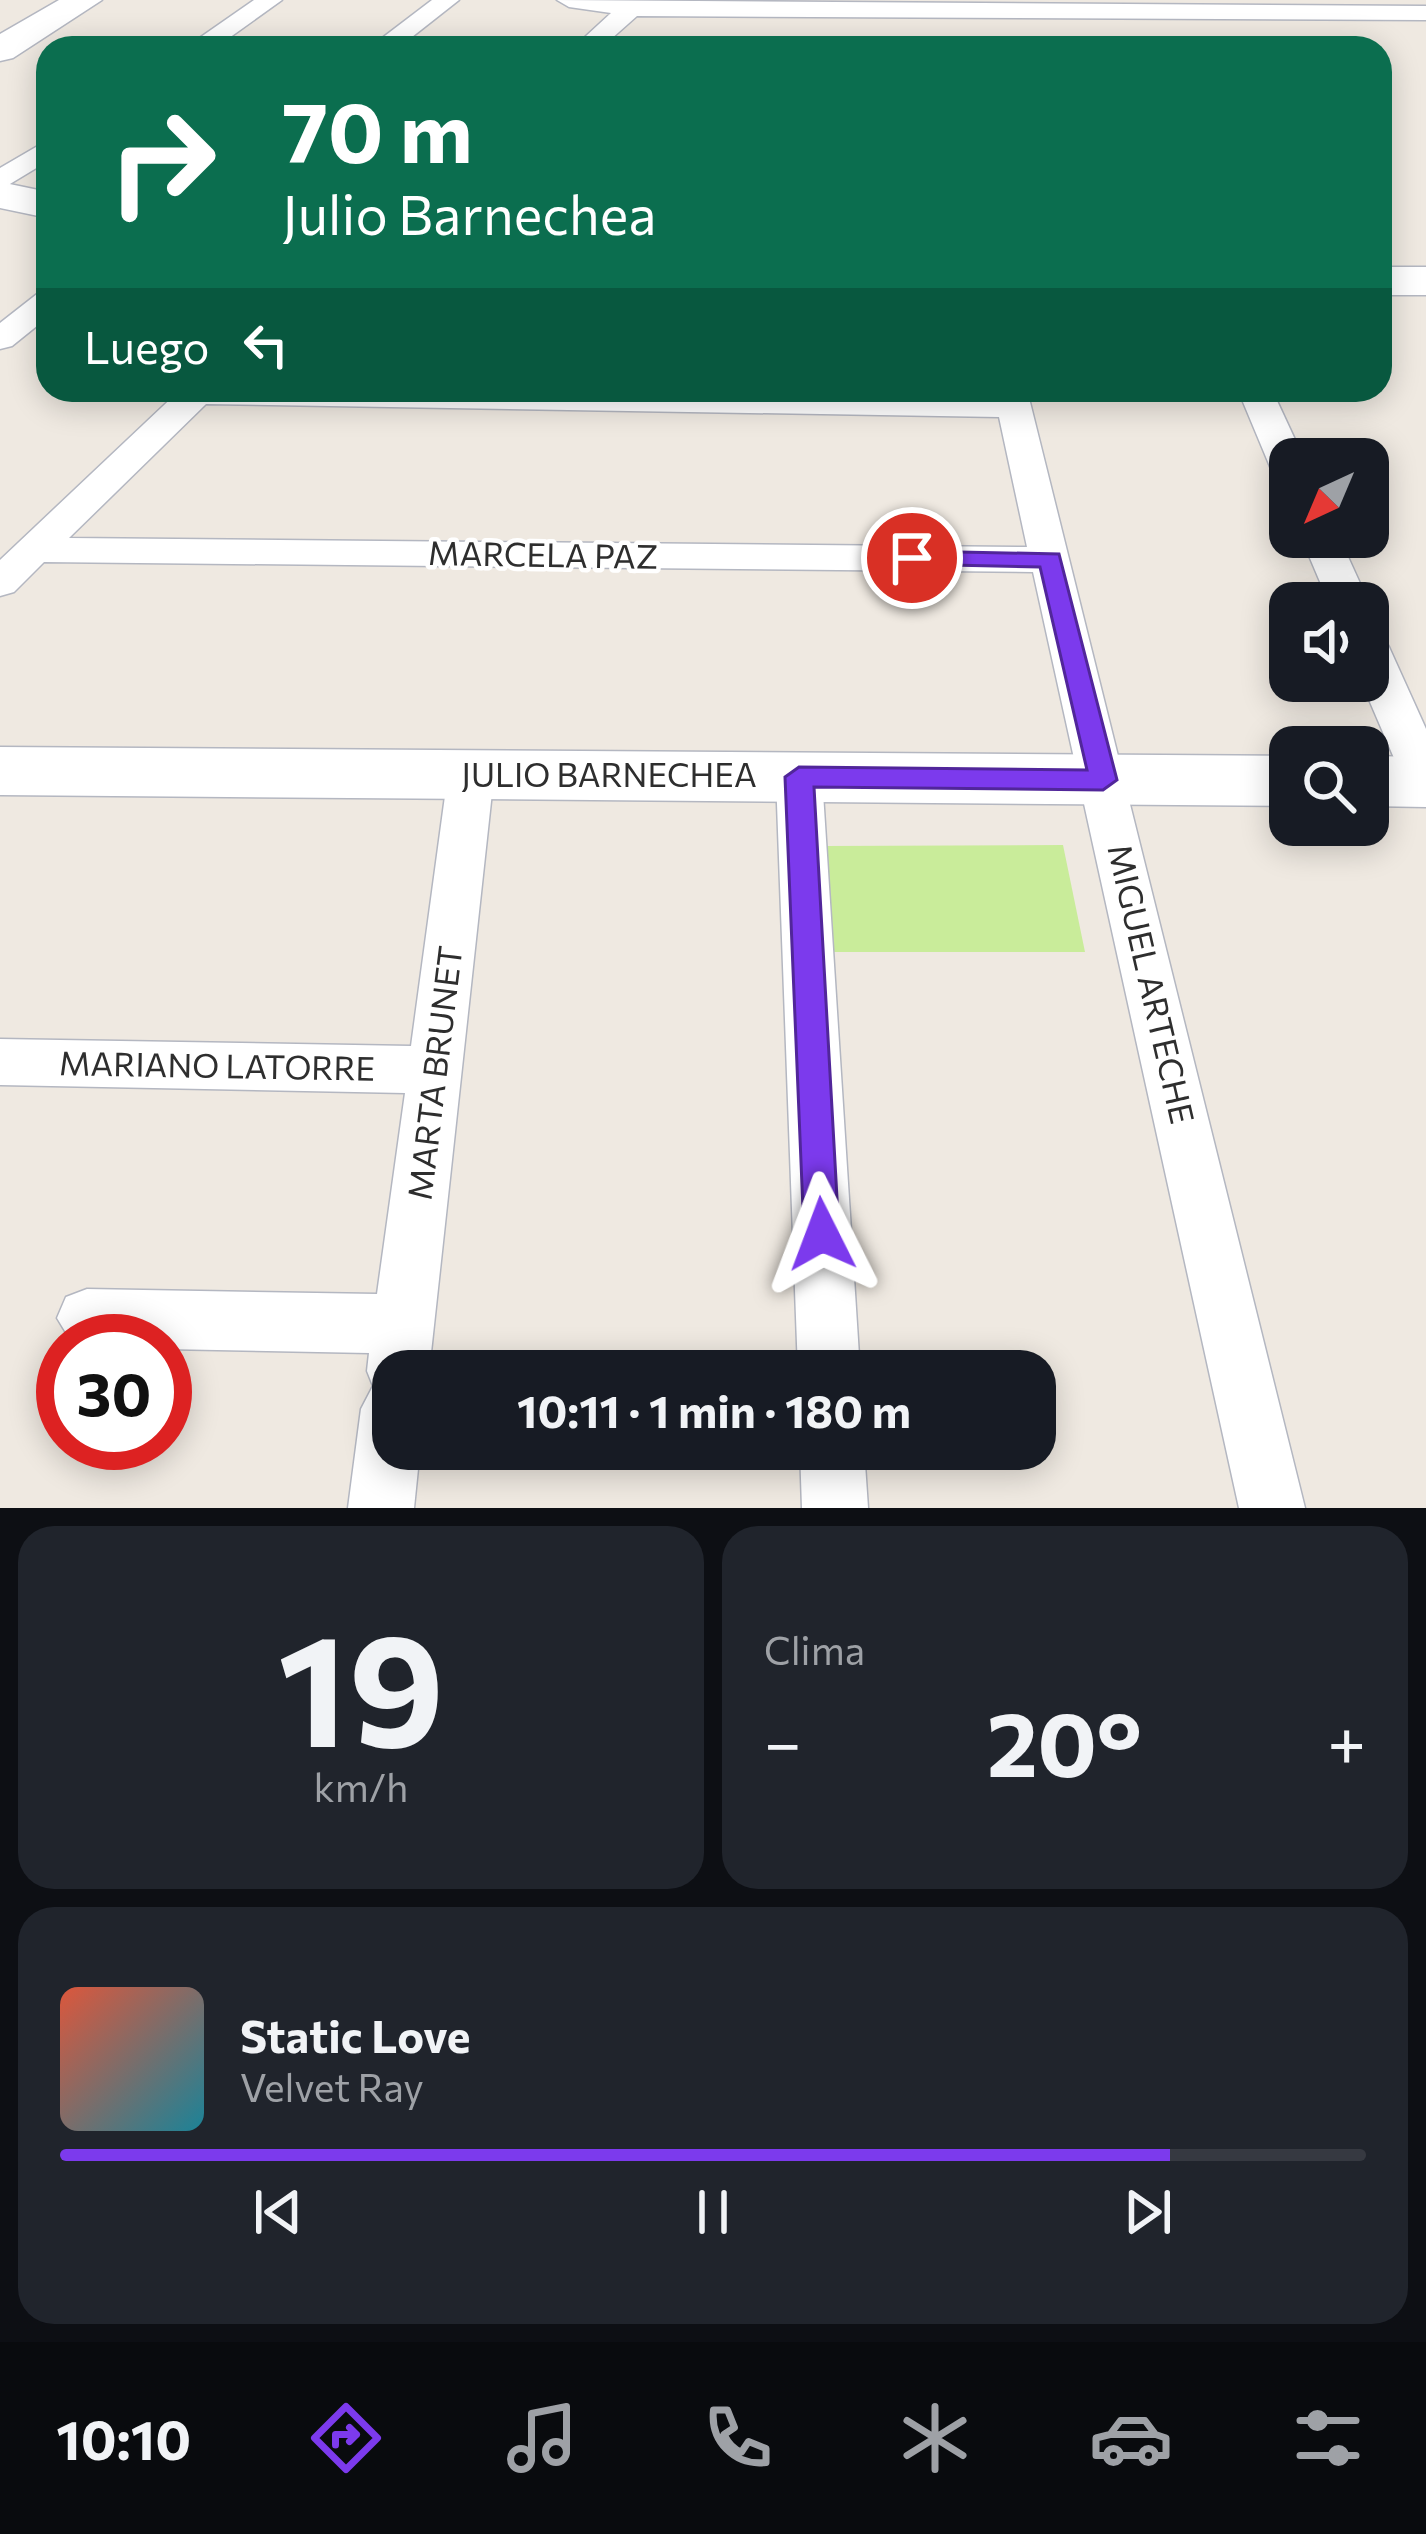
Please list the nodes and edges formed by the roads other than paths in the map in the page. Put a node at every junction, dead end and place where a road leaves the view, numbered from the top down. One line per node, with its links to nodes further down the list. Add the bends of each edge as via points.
1 (85, 0): 12 (street)
2 (270, 0): 9 (street)
3 (447, 0): 10 (street)
4 (569, 0): 5 (street)
5 (636, 5): 6 (street); 11 (street)
6 (915, 13): 7 (street)
7 (1095, 13): 8 (street)
8 (1426, 13)
9 (217, 36)
10 (398, 36)
11 (600, 36)
12 (0, 50)
13 (36, 156): 14 (street)
14 (0, 181)
15 (0, 195): 16 (street)
16 (36, 203)
17 (1392, 281): 18 (street)
18 (1426, 281)
19 (36, 310): 20 (street)
20 (0, 338)
21 (188, 402): 25 (street)
22 (1013, 402): 26 (street, MIGUEL ARTECHE)
23 (1261, 402): 24 (street)
24 (1277, 438)
25 (36, 550): 26 (street, MARCELA PAZ); 27 (street)
26 (1051, 560): 32 (street, MIGUEL ARTECHE)
27 (0, 583)
28 (1389, 695): 33 (street)
29 (0, 771): 30 (street, JULIO BARNECHEA)
30 (471, 774): 31 (street, JULIO BARNECHEA); 37 (street, MARTA BRUNET)
31 (799, 777): 32 (street, JULIO BARNECHEA); 40 (street)
32 (1103, 780): 34 (street, JULIO BARNECHEA); 45 (street, MIGUEL ARTECHE)
33 (1426, 780): 35 (street)
34 (1269, 781)
35 (1389, 781)
36 (0, 1062): 37 (street, MARIANO LATORRE)
37 (435, 1070): 39 (street, MARTA BRUNET)
38 (192, 1328): 39 (street)
39 (400, 1348)
40 (828, 1350)
41 (386, 1470): 43 (street)
42 (833, 1470): 44 (street)
43 (381, 1508)
44 (835, 1508)
45 (1272, 1508)

